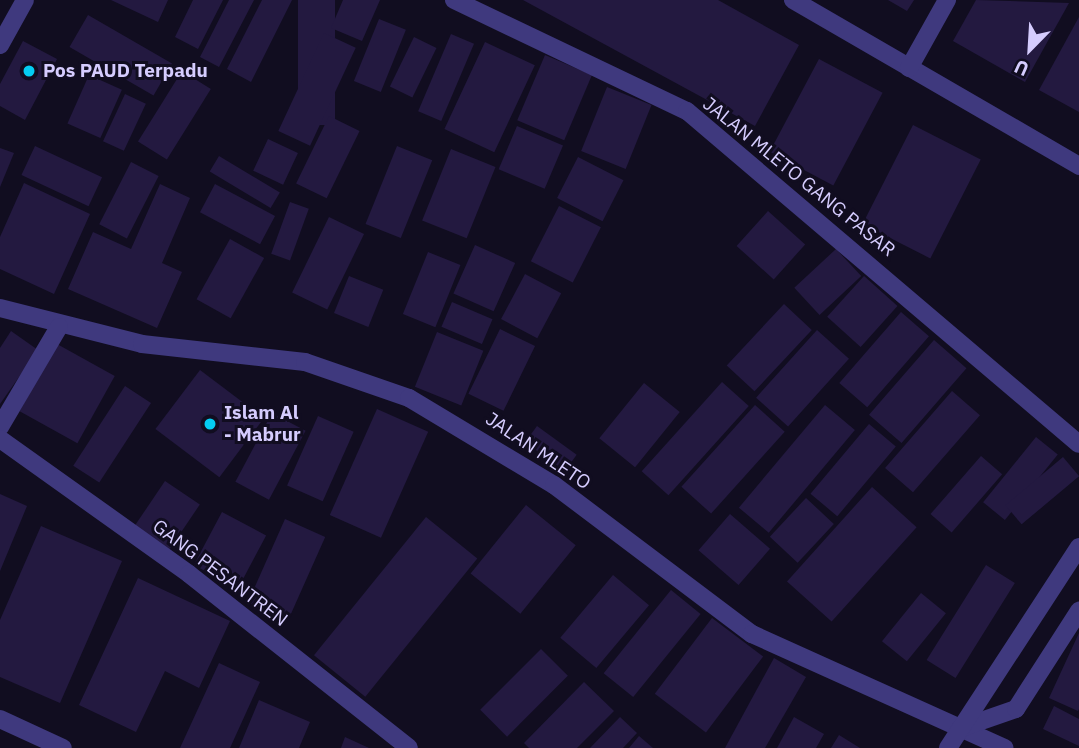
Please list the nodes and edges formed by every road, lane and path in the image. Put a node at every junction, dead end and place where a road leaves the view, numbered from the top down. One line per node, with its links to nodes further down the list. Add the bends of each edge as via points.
1 (25, 0): 5 (street)
2 (454, 0): 12 (street, JALAN MLETO GANG PASAR, via 687,111)
3 (793, 0): 6 (street)
4 (947, 0): 6 (street)
5 (0, 45)
6 (909, 68): 7 (street)
7 (1079, 166)
8 (0, 308): 9 (street, JALAN MLETO)
9 (59, 327): 10 (street); 16 (street, JALAN MLETO, via 305,362 409,398 554,485 752,634)
10 (0, 427)
11 (0, 439): 18 (street, GANG PESANTREN, via 199,582)
12 (1079, 444)
13 (1079, 547): 16 (street)
14 (1079, 611): 16 (street, via 1016,709)
15 (0, 719): 17 (street)
16 (961, 728): 19 (street); 20 (street, JALAN MLETO)
17 (63, 748)
18 (410, 748)
19 (948, 748)
20 (1005, 748)

